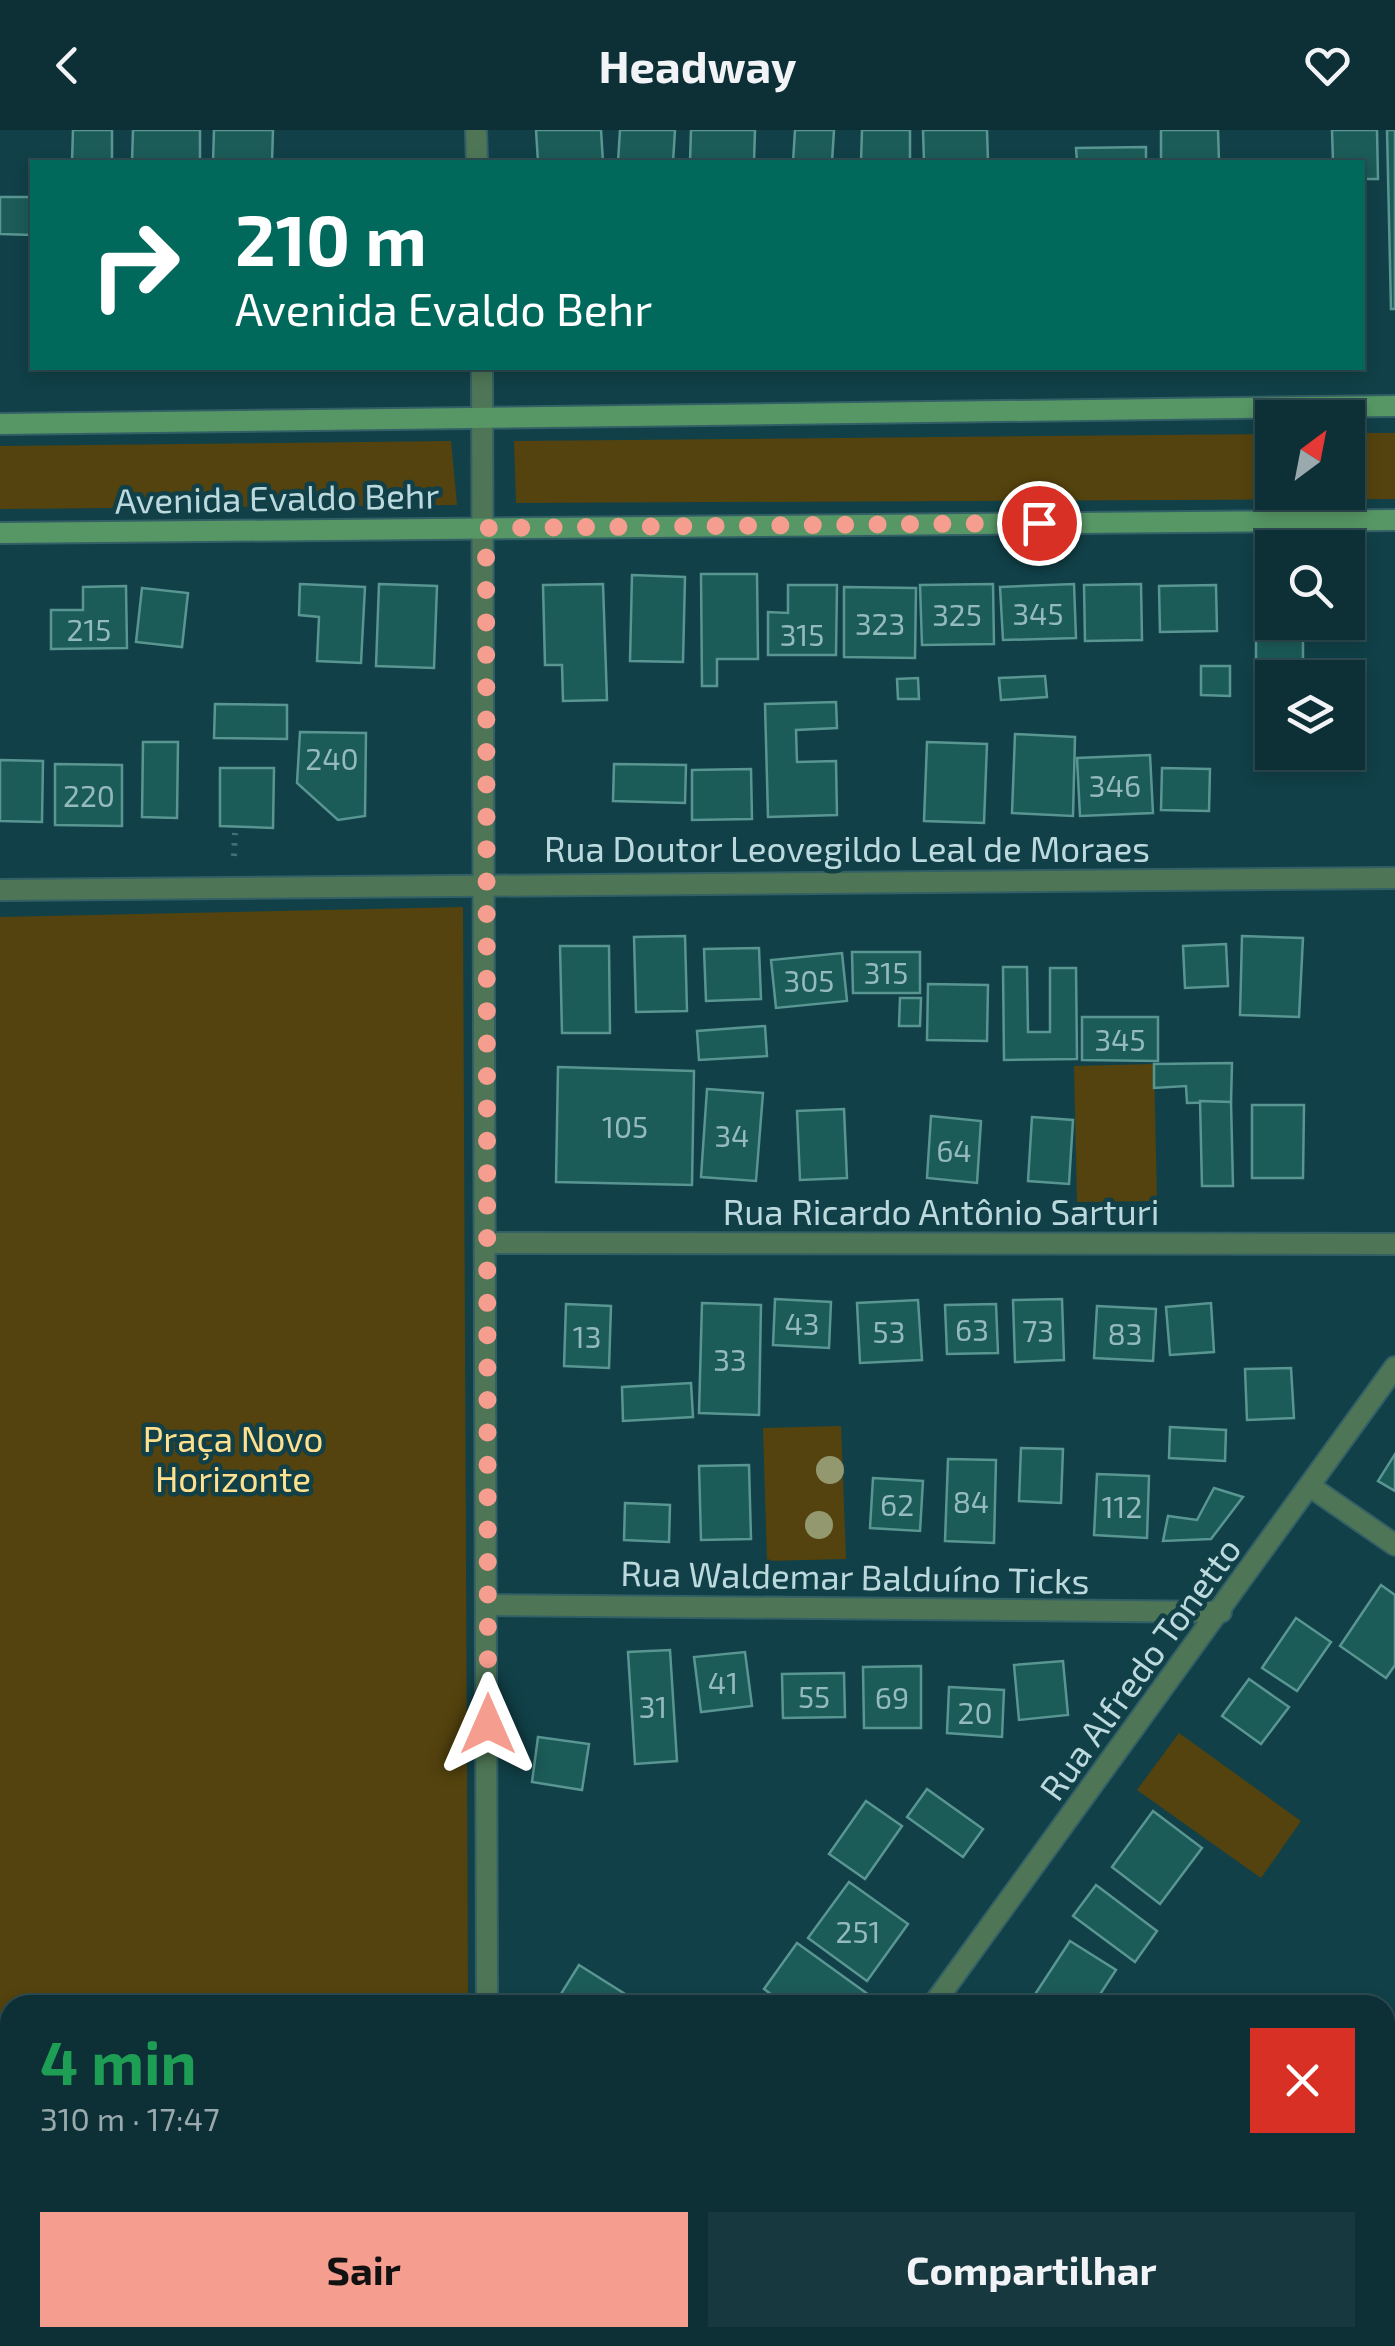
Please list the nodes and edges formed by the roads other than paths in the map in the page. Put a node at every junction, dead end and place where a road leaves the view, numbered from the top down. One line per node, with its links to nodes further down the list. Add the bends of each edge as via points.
1 (476, 130): 2 (street)
2 (476, 160)
3 (482, 370): 5 (street)
4 (1395, 406): 5 (street)
5 (483, 418): 6 (street); 8 (street)
6 (0, 424)
7 (1395, 520): 8 (street, Avenida Evaldo Behr)
8 (486, 528): 9 (street, Avenida Evaldo Behr); 11 (street)
9 (0, 532)
10 (1395, 878): 11 (street, Rua Doutor Leovegildo Leal de Moraes)
11 (486, 883): 12 (street, Rua Doutor Leovegildo Leal de Moraes); 13 (street)
12 (0, 890)
13 (487, 1243): 14 (street, Rua Ricardo Antônio Sarturi); 18 (street)
14 (1395, 1244)
15 (1395, 1367): 16 (street, Rua Alfredo Tonetto)
16 (1310, 1488): 17 (street); 19 (street, Rua Alfredo Tonetto)
17 (1395, 1545)
18 (488, 1605): 19 (street, Rua Waldemar Balduíno Ticks); 20 (street)
19 (1221, 1612): 21 (street, Rua Alfredo Tonetto)
20 (487, 1995)
21 (940, 1995)

